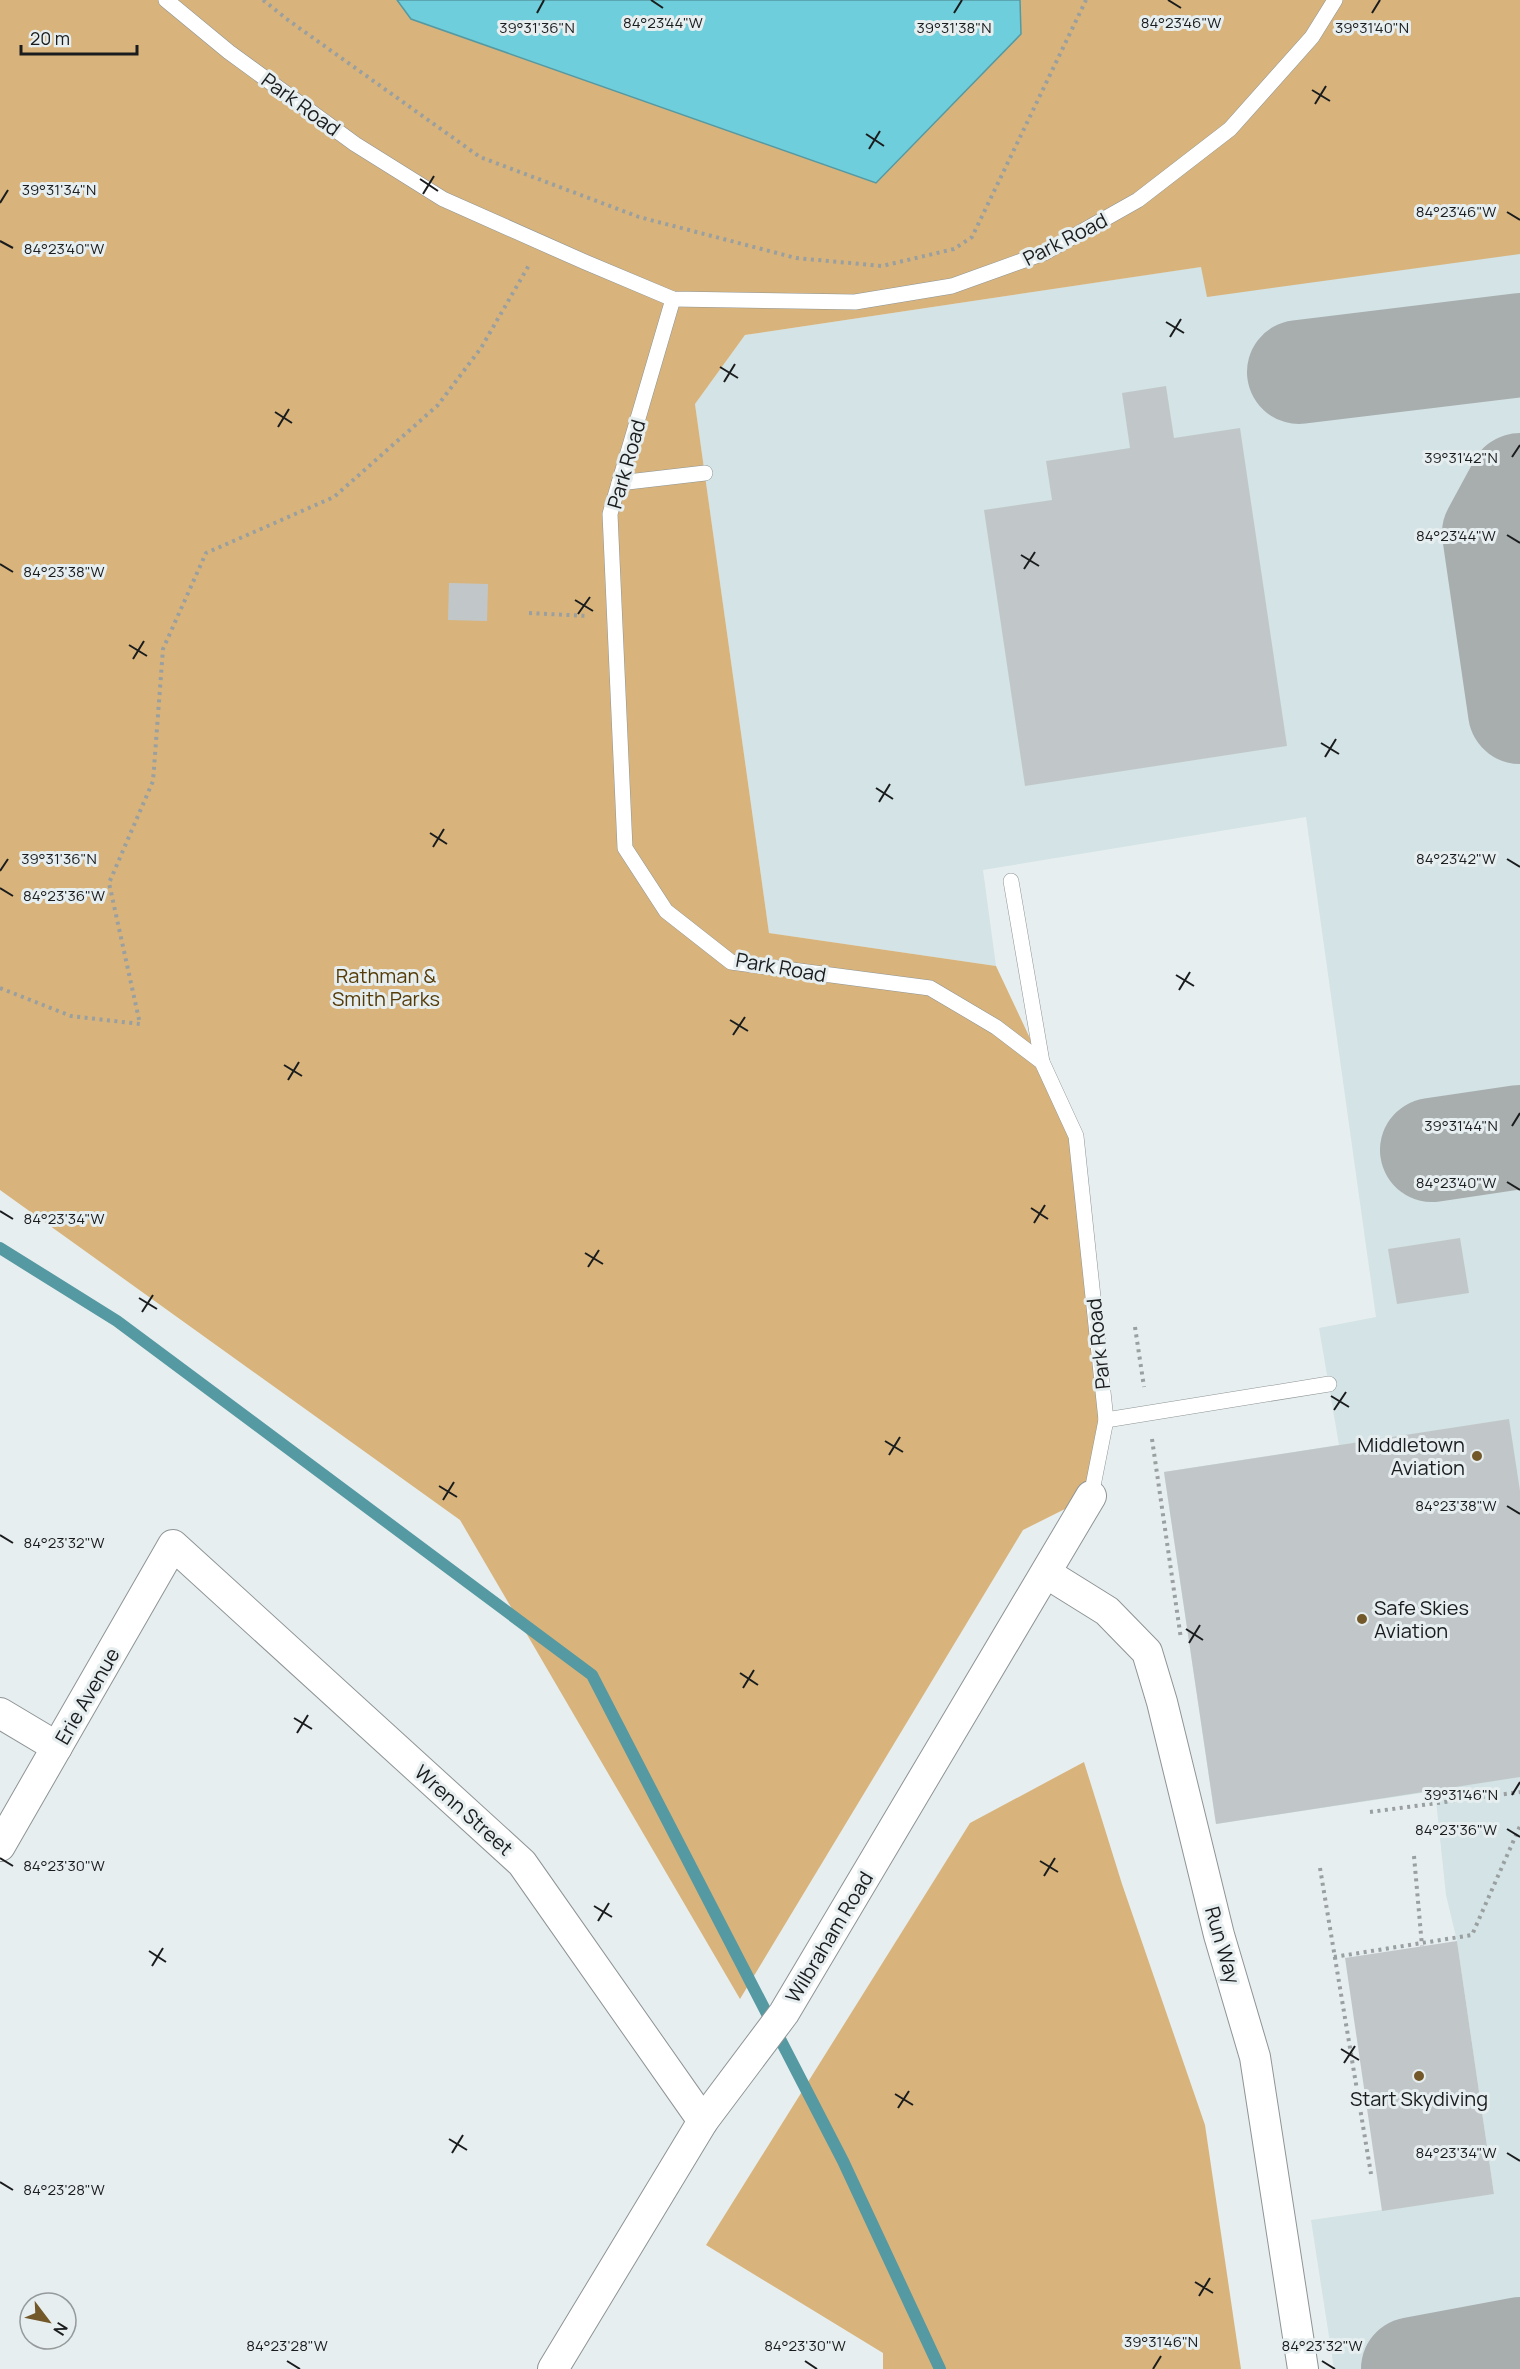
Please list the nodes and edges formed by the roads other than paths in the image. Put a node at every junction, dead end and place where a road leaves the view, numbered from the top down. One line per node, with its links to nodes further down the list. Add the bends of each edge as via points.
1 (166, 0): 3 (lane, Park Road, via 229,52 355,144 443,199)
2 (1335, 0): 3 (lane, Park Road, via 1312,37 1230,129 1138,200 1044,254 952,286 855,302)
3 (674, 299): 5 (lane, Park Road)
4 (705, 473): 5 (lane)
5 (619, 483): 7 (lane, Park Road, via 610,514 625,848 666,911 731,962 930,988 996,1027)
6 (1011, 882): 7 (lane)
7 (1042, 1062): 9 (lane, Park Road, via 1076,1136)
8 (1329, 1384): 9 (lane)
9 (1106, 1420): 10 (lane, Park Road)
10 (1092, 1496): 12 (street, Wilbraham Road)
11 (173, 1545): 14 (street, Erie Avenue); 16 (street, Wrenn Street, via 522,1863)
12 (1046, 1574): 16 (street, Wilbraham Road, via 784,2013); 18 (street, Run Way, via 1107,1611 1147,1652 1219,1935 1255,2057)
13 (0, 1713): 14 (street)
14 (57, 1747): 15 (street, Erie Avenue)
15 (0, 1846)
16 (703, 2121): 17 (street, Wilbraham Road)
17 (553, 2369)
18 (1303, 2369)

